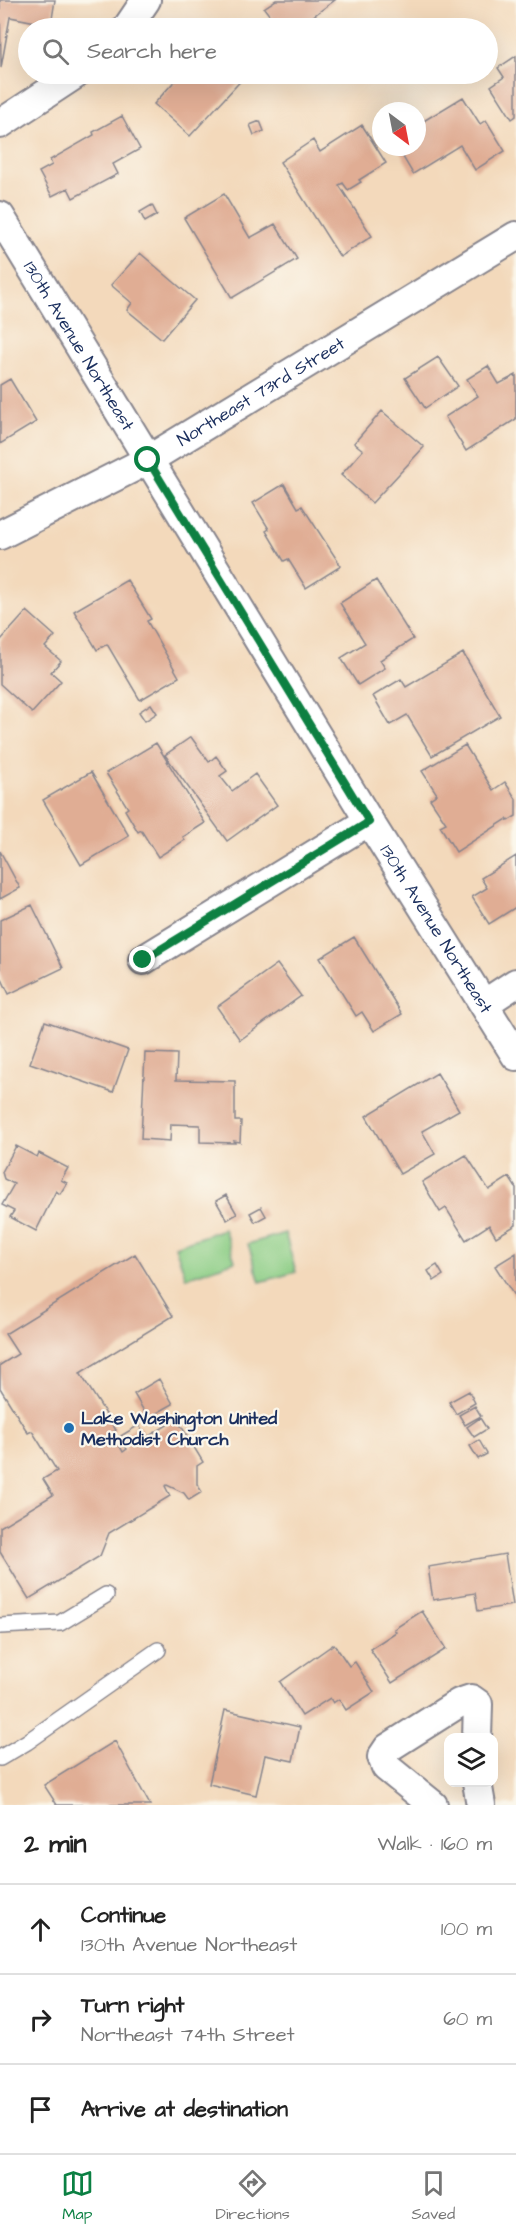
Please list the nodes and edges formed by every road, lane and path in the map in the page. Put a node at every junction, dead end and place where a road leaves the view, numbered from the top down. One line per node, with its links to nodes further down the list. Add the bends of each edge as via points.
1 (146, 0): 2 (street)
2 (134, 18)
3 (61, 84): 4 (street)
4 (0, 124)
5 (0, 216): 7 (street, 130th Avenue Northeast)
6 (516, 236): 7 (street, Northeast 73rd Street)
7 (148, 460): 8 (street, Northeast 73rd Street); 9 (street, 130th Avenue Northeast)
8 (0, 535)
9 (369, 822): 10 (street); 12 (street, 130th Avenue Northeast)
10 (143, 960)
11 (516, 983): 12 (street)
12 (484, 1004): 13 (street, 130th Avenue Northeast)
13 (516, 1056)
14 (106, 1595): 15 (lane, via 60,1623)
15 (0, 1626)
16 (158, 1650): 18 (lane)
17 (477, 1733): 20 (street, via 478,1704 471,1699 388,1748 382,1757 386,1767)
18 (0, 1758)
19 (478, 1787): 21 (street)
20 (433, 1805)
21 (481, 1805)

